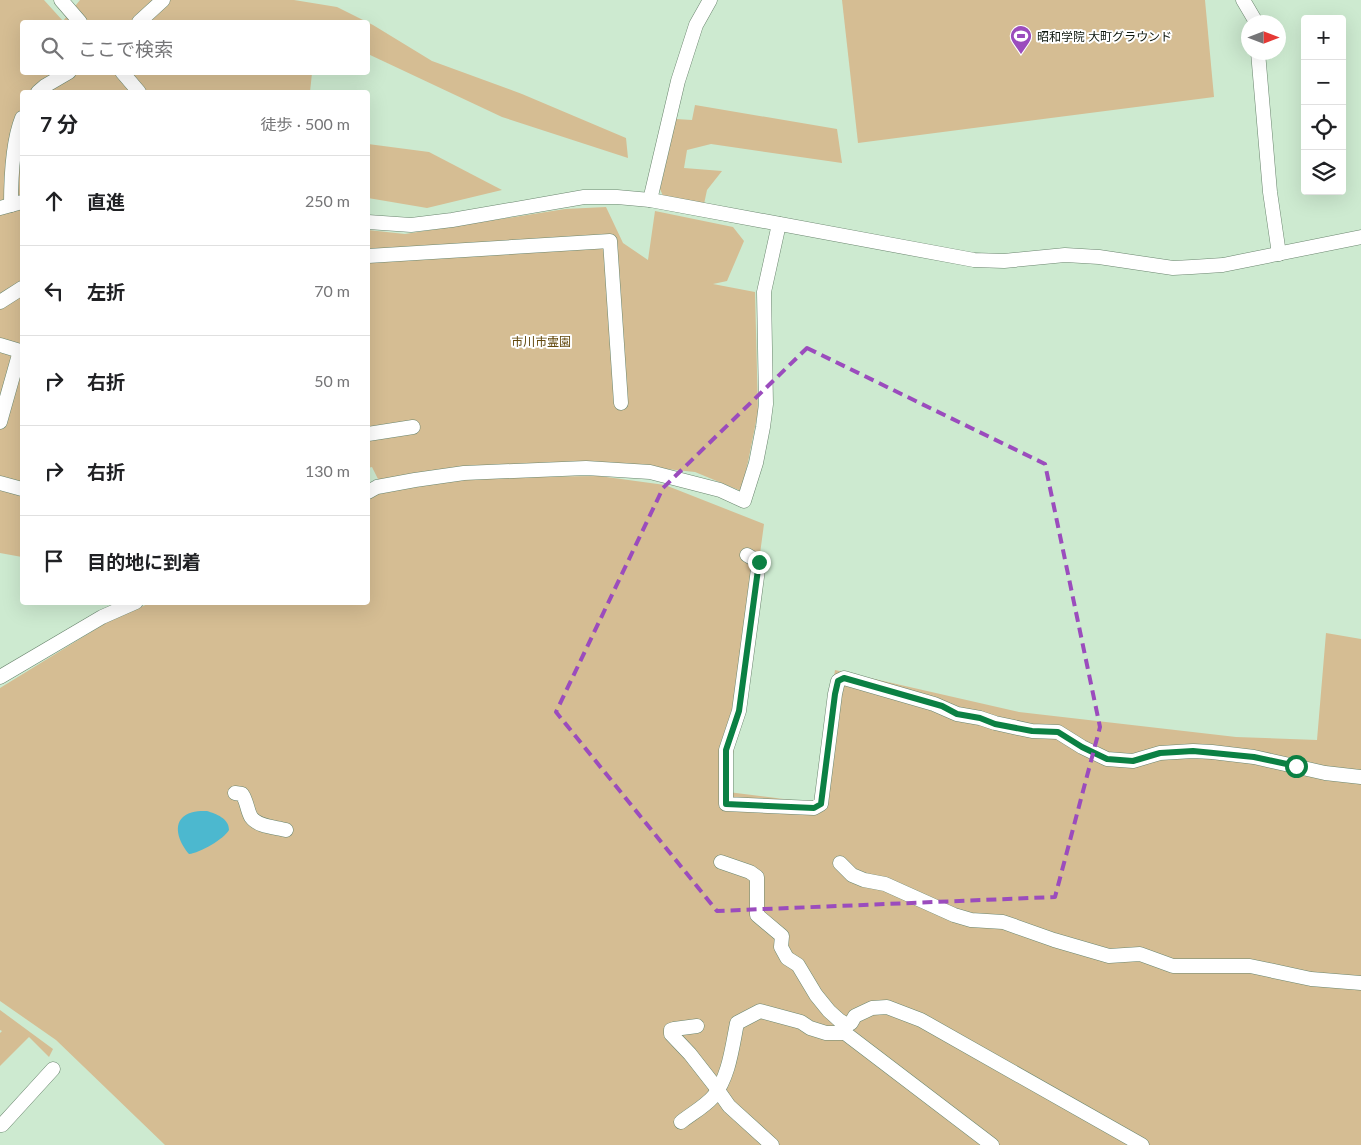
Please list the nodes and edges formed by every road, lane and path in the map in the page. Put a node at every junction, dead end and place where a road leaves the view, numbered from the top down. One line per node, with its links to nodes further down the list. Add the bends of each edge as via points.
1 (61, 0): 6 (street)
2 (163, 0): 7 (street)
3 (710, 0): 14 (street, via 696,25 678,81)
4 (1244, 0): 5 (street)
5 (1252, 15)
6 (78, 20)
7 (141, 20)
8 (1259, 60): 19 (street)
9 (65, 75): 11 (street)
10 (125, 75): 12 (street)
11 (40, 90)
12 (138, 90)
13 (20, 125): 15 (street, via 11,180)
14 (650, 200): 16 (street, via 584,197 411,225); 17 (street)
15 (11, 205)
16 (370, 222)
17 (778, 224): 19 (street, via 974,260 1004,261 1065,255 1174,268 1223,265); 32 (street, via 764,292 766,404 756,463 744,501 720,490 650,472 586,468 464,473 376,487)
18 (1361, 237): 19 (street)
19 (1279, 254)
20 (370, 256): 26 (street, via 610,241)
21 (20, 289): 22 (street)
22 (0, 302)
23 (0, 345): 24 (street)
24 (20, 350)
25 (20, 357): 27 (street)
26 (621, 403)
27 (0, 422)
28 (413, 427): 29 (street)
29 (370, 434)
30 (0, 483): 31 (street)
31 (20, 488)
32 (370, 491)
33 (748, 555): 36 (street, via 759,562 739,711 726,750 726,804 814,808 821,804 835,694 838,681 844,678 995,724 1058,732 1107,759 1133,761 1169,752 1212,752)
34 (129, 605): 35 (street, via 102,617)
35 (0, 677)
36 (1361, 777)
37 (235, 793): 38 (street, via 242,794 251,817 257,822)
38 (286, 830)
39 (721, 862): 49 (street, via 750,872 757,878 757,915 782,936 781,947 787,958 798,965 816,995 839,1020 847,1025 855,1016 872,1008 887,1007 921,1020)
40 (840, 863): 41 (street, via 852,875 885,884 954,915 971,920 1003,922 1109,956 1140,954 1173,966 1250,966 1312,979)
41 (1361, 984)
42 (697, 1026): 44 (street, via 674,1029 671,1034)
43 (53, 1069): 46 (street)
44 (718, 1090): 45 (street); 47 (street, via 729,1106); 48 (street, via 729,1063 737,1023 760,1011 801,1022 826,1033 845,1033)
45 (682, 1122)
46 (0, 1125)
47 (772, 1145)
48 (992, 1145)
49 (1142, 1145)

